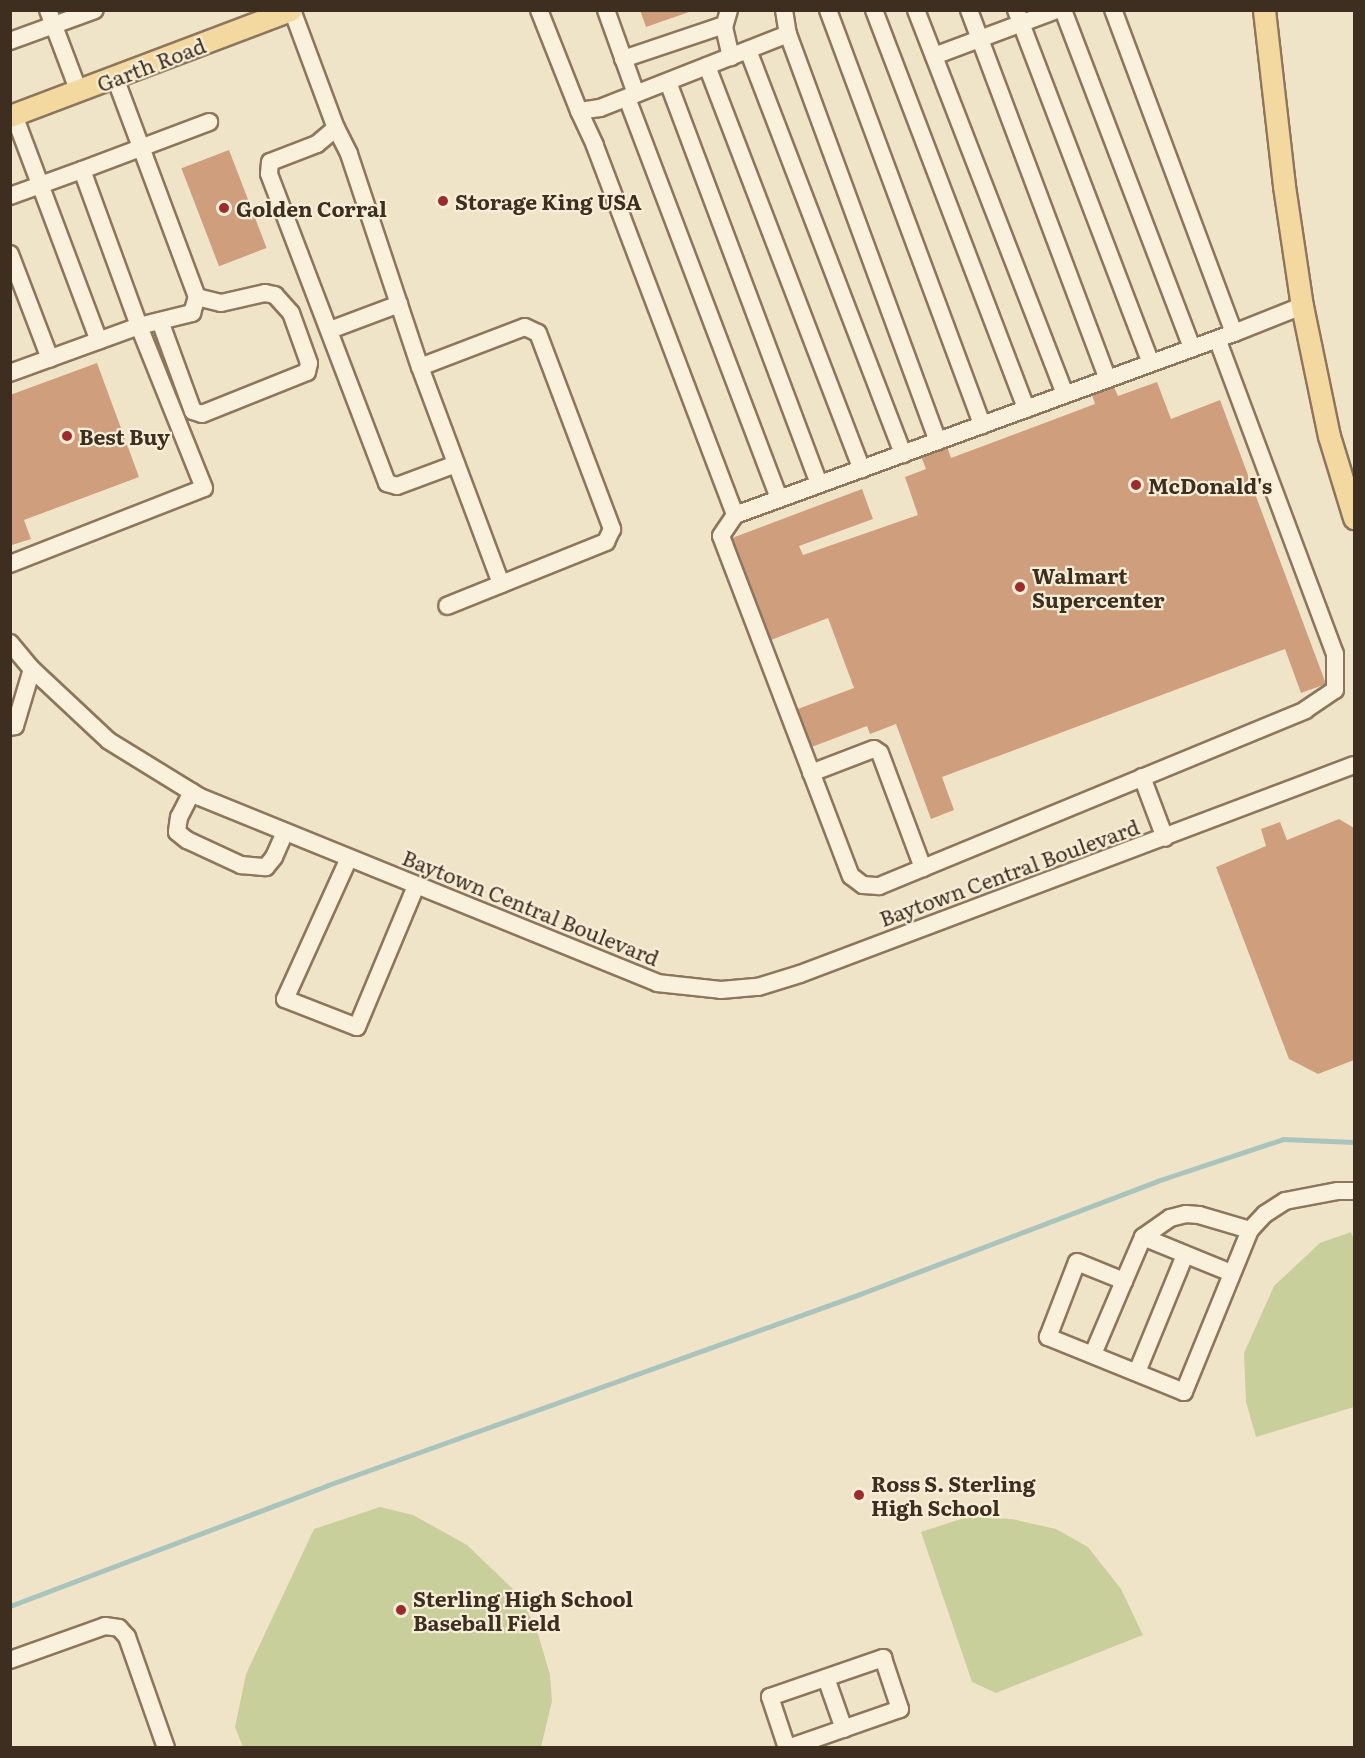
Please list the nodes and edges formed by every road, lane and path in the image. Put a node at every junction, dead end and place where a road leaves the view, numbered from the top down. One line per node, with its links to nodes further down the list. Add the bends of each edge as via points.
1 (95, 10): 15 (street)
2 (291, 10): 25 (main road, Garth Road); 32 (street)
3 (539, 10): 29 (street)
4 (606, 10): 23 (street)
5 (784, 10): 17 (street)
6 (828, 10): 55 (street)
7 (874, 10): 54 (street)
8 (916, 10): 22 (street)
9 (969, 10): 18 (street)
10 (1057, 10): 14 (street)
11 (1064, 10): 47 (street)
12 (1113, 10): 44 (street)
13 (1266, 11): 40 (main road, via 1284,186)
14 (1019, 17): 18 (street); 49 (street)
15 (51, 18): 19 (street); 27 (street)
16 (726, 18): 21 (street); 23 (street)
17 (788, 34): 20 (street); 56 (street)
18 (980, 40): 22 (street); 52 (street)
19 (10, 41)
20 (748, 50): 21 (street); 57 (street)
21 (731, 57): 24 (street)
22 (934, 57): 53 (street)
23 (623, 59): 28 (street)
24 (707, 66): 26 (street); 59 (street)
25 (115, 78): 27 (main road, Garth Road); 33 (street)
26 (668, 82): 28 (street); 60 (street)
27 (79, 92): 30 (main road, Garth Road)
28 (631, 96): 29 (street); 61 (street)
29 (579, 111): 62 (street)
30 (12, 116): 35 (street)
31 (208, 122): 33 (street)
32 (336, 128): 39 (street, via 349,154); 43 (street, via 317,144 270,162 269,167)
33 (141, 146): 34 (street); 38 (street)
34 (82, 170): 35 (street); 42 (street)
35 (40, 186): 36 (street); 46 (street)
36 (10, 196)
37 (10, 254): 48 (street)
38 (198, 297): 41 (street, via 192,313); 41 (street, via 221,303 265,293 275,295 291,313 309,363 307,372 202,414 193,411)
39 (399, 304): 43 (street); 50 (street)
40 (1302, 306): 44 (street); 63 (main road, via 1329,436)
41 (160, 321): 42 (street)
42 (139, 326): 46 (street); 64 (street, via 204,488)
43 (330, 330): 58 (street, via 387,483 397,486)
44 (1234, 333): 45 (street)
45 (1217, 339): 47 (street); 72 (street, via 1335,654 1335,690 1305,710)
46 (99, 341): 48 (street)
47 (1192, 348): 49 (street)
48 (50, 359): 51 (street)
49 (1151, 363): 52 (street)
50 (420, 367): 58 (street); 65 (street, via 525,327 538,333 612,529 606,542)
51 (10, 374)
52 (1108, 379): 53 (street)
53 (1065, 394): 54 (street)
54 (1026, 409): 55 (street)
55 (982, 425): 56 (street)
56 (938, 441): 57 (street)
57 (903, 454): 59 (street)
58 (456, 464): 65 (street)
59 (862, 469): 60 (street)
60 (819, 484): 61 (street)
61 (779, 498): 62 (street)
62 (735, 515): 71 (street, via 721,536)
63 (1354, 518)
64 (10, 564)
65 (501, 584): 66 (street)
66 (447, 606)
67 (10, 643): 68 (street, Baytown Central Boulevard)
68 (32, 669): 69 (street, via 15,726); 73 (street, Baytown Central Boulevard, via 109,741)
69 (10, 727)
70 (1354, 765): 75 (street, Baytown Central Boulevard)
71 (811, 773): 77 (street, via 851,876 863,885 879,886); 77 (street, via 874,749 880,753)
72 (1142, 777): 75 (street); 77 (street)
73 (192, 792): 74 (street, Baytown Central Boulevard); 74 (street, via 178,818 177,832 241,865 266,867)
74 (285, 832): 76 (street, Baytown Central Boulevard)
75 (1165, 838): 78 (street, Baytown Central Boulevard, via 800,974 758,987 721,990 657,983)
76 (350, 858): 78 (street, Baytown Central Boulevard); 78 (street, via 285,999 357,1027)
77 (923, 868)
78 (416, 886)
79 (1354, 1191): 80 (street, via 1285,1202 1265,1214)
80 (1250, 1230): 81 (street, via 1186,1214 1170,1218); 83 (street)
81 (1143, 1237): 82 (street); 84 (street)
82 (1185, 1255): 83 (street); 86 (street)
83 (1231, 1273): 86 (street, via 1184,1392)
84 (1124, 1281): 85 (street); 85 (street, via 1077,1262 1048,1337)
85 (1093, 1354): 86 (street)
86 (1137, 1372)
87 (10, 1660): 90 (street, via 105,1626 119,1628 127,1637)
88 (826, 1678): 89 (street); 89 (street, via 883,1658 900,1709); 91 (street, via 770,1697)
89 (844, 1729): 91 (street)
90 (166, 1748)
91 (788, 1748)

